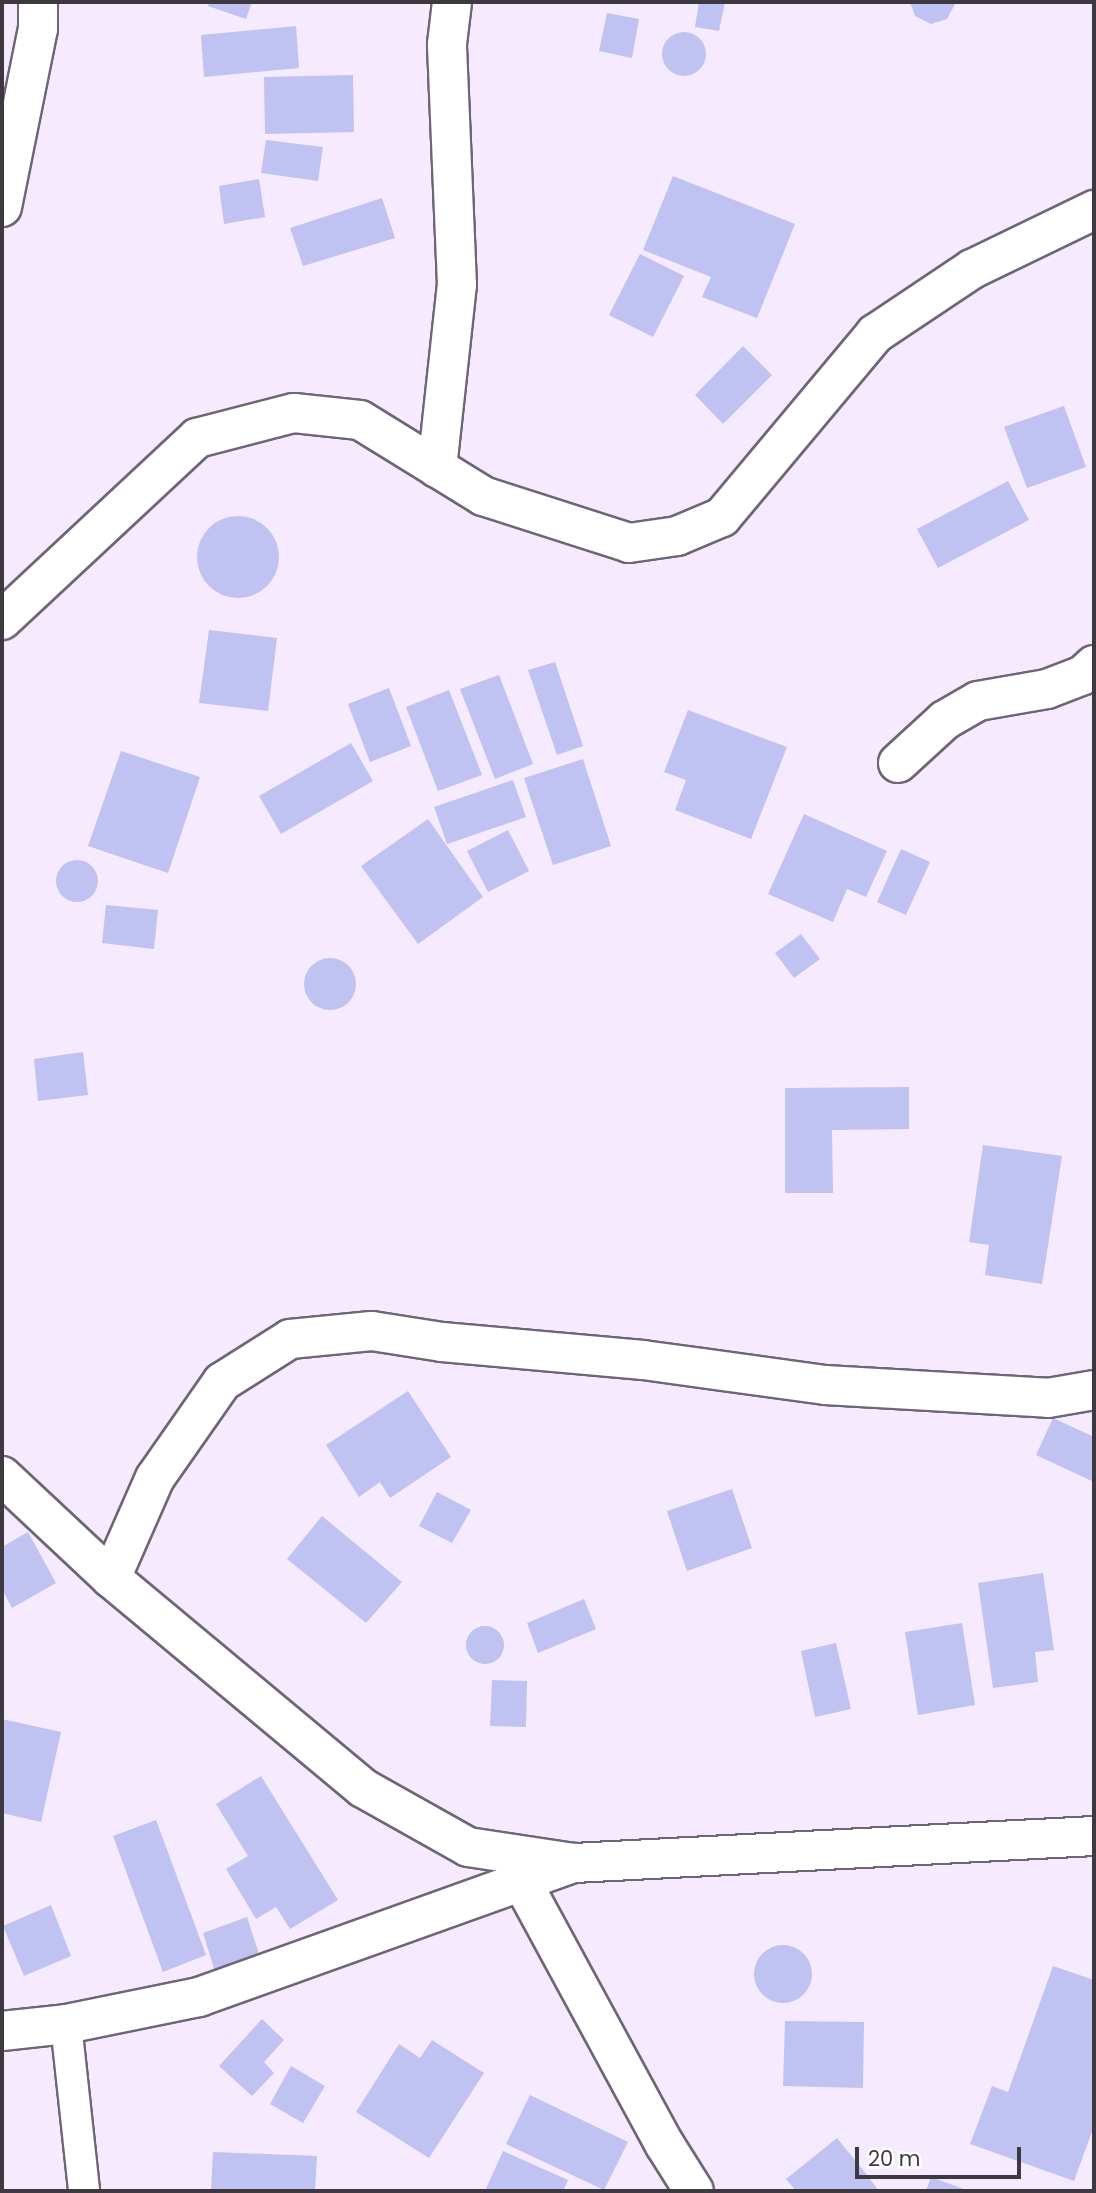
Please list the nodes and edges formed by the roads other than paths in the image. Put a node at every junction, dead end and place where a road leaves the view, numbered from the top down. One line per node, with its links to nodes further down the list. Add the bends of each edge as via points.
1 (37, 2): 3 (street, via 37,29)
2 (452, 2): 5 (street, via 447,44 457,285)
3 (2, 207)
4 (1094, 209): 5 (street, via 972,269 875,334 722,516 677,536 629,542 483,496)
5 (437, 468): 6 (street, via 360,420 294,413 197,438)
6 (2, 620)
7 (1094, 665): 8 (street, via 1083,676 1047,689 978,701 945,720)
8 (898, 763)
9 (1094, 1390): 11 (street, via 1048,1398 825,1385 372,1331 290,1339 222,1382 155,1478)
10 (2, 1476): 11 (street)
11 (111, 1578): 13 (street, via 363,1788 468,1847)
12 (1094, 1836): 13 (street)
13 (574, 1863): 14 (street)
14 (522, 1882): 15 (street, via 199,1997); 18 (street)
15 (66, 2024): 16 (street); 17 (lane)
16 (2, 2031)
17 (84, 2191)
18 (694, 2191)

